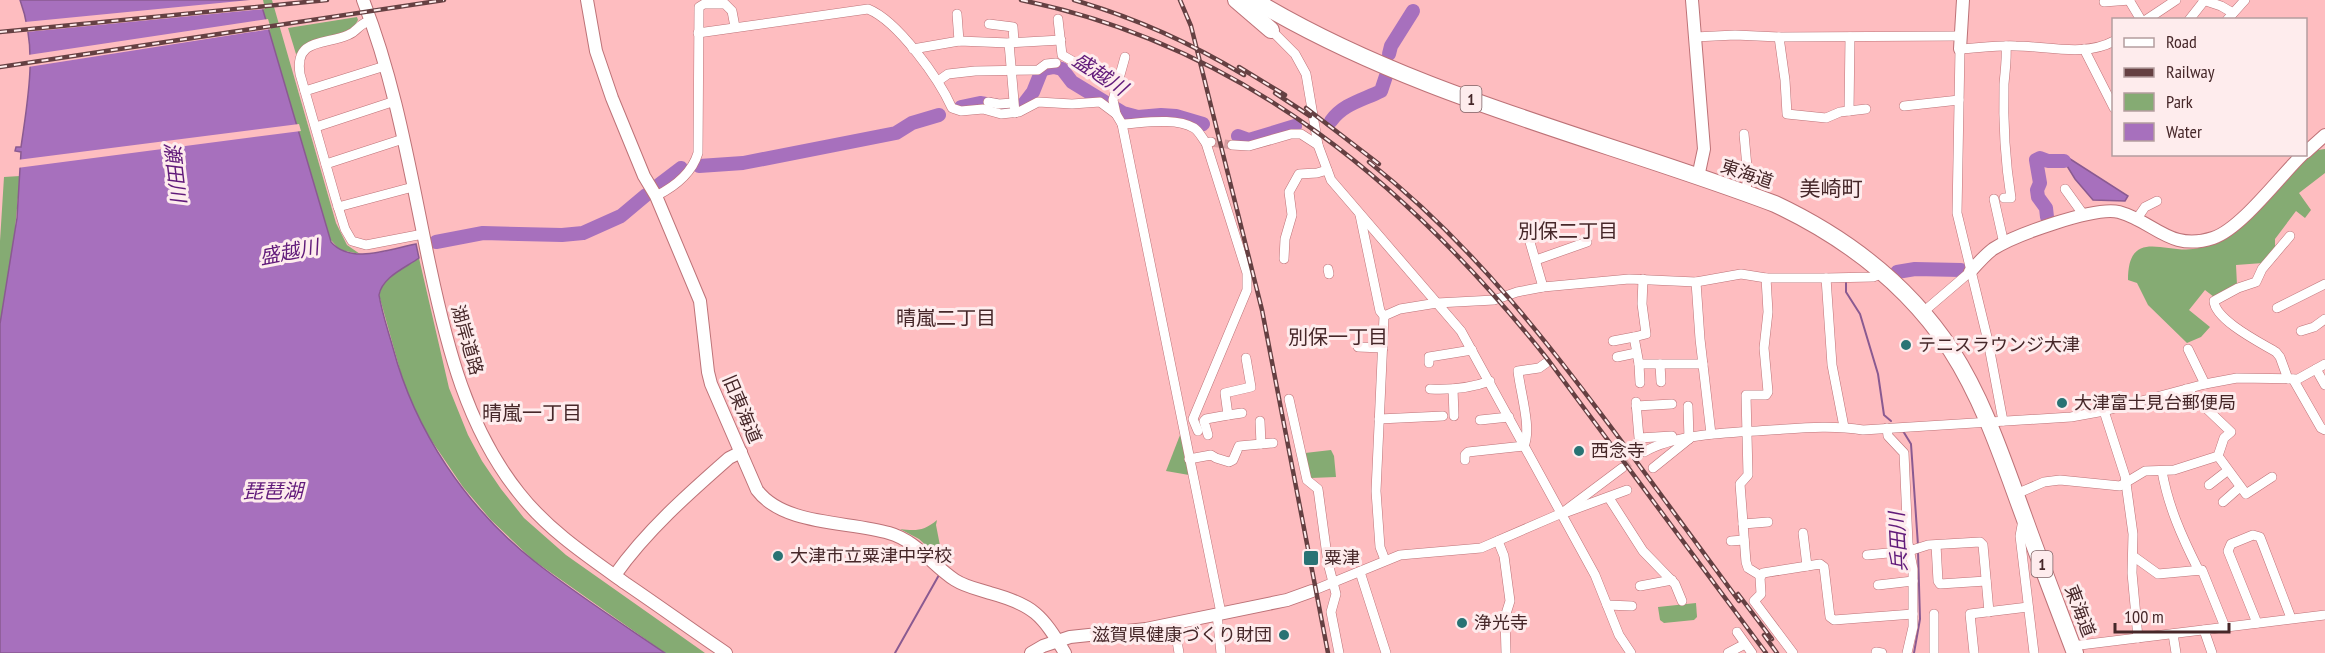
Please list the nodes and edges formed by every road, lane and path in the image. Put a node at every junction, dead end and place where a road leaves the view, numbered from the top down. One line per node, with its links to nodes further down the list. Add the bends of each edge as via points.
1 (363, 0): 18 (street, 湖岸道路)
2 (587, 0): 65 (street, 旧東海道, via 602,70 644,176)
3 (1236, 0): 19 (highway, 東海道)
4 (1254, 0): 19 (highway)
5 (1692, 0): 23 (street)
6 (1963, 0): 30 (street)
7 (2129, 0): 11 (street); 14 (street)
8 (2176, 0): 15 (street)
9 (2245, 0): 13 (street)
10 (2204, 1): 13 (street, via 2221,6); 16 (street)
11 (2104, 2)
12 (957, 14): 27 (street)
13 (2230, 16)
14 (2140, 18)
15 (2149, 18)
16 (2191, 18)
17 (1058, 19): 26 (street)
18 (371, 21): 36 (street, 湖岸道路); 40 (street, via 360,24 351,34 317,42 306,50 299,65)
19 (1275, 22): 56 (street, via 1305,75); 61 (highway, 東海道 / 1, via 1462,96)
20 (989, 24): 28 (street, via 1013,27)
21 (735, 27): 22 (street); 22 (street, via 732,11 725,4 704,4 698,9); 32 (street, via 868,9)
22 (698, 33): 65 (street, via 698,153 691,169)
23 (1695, 37): 24 (street); 61 (street, via 1704,149)
24 (1779, 37): 25 (street); 49 (street, via 1787,118 1826,118)
25 (1850, 37): 30 (street); 49 (street)
26 (1060, 40): 28 (street); 39 (street, via 1062,55)
27 (959, 41): 28 (street); 32 (street)
28 (1011, 42): 37 (street)
29 (2112, 42): 33 (street)
30 (1961, 43): 31 (street); 41 (street)
31 (2006, 46): 33 (street); 75 (street)
32 (913, 49): 38 (street)
33 (2084, 49): 44 (street)
34 (1125, 57): 39 (street)
35 (1056, 63): 37 (street, via 1038,70)
36 (386, 66): 40 (street); 42 (street, 湖岸道路)
37 (1011, 70): 38 (street, via 948,74); 46 (street)
38 (938, 81): 46 (street, via 956,111 977,108 1001,114)
39 (1116, 86): 48 (street)
40 (305, 91): 51 (street)
41 (1959, 100): 45 (street); 78 (street, via 1957,213)
42 (395, 101): 51 (street); 54 (street, 湖岸道路)
43 (988, 102): 46 (street)
44 (2112, 104)
45 (1904, 106)
46 (1014, 108): 48 (street, via 1038,102 1101,102)
47 (1866, 109): 49 (street)
48 (1115, 110): 50 (street)
49 (1849, 111)
50 (1122, 124): 124 (street, via 1184,124 1196,129 1208,143 1247,273 1247,291); 127 (street)
51 (316, 127): 59 (street)
52 (1744, 134): 64 (street, via 1748,178)
53 (2325, 135): 57 (street)
54 (403, 139): 59 (street); 62 (street, 湖岸道路)
55 (1232, 145): 56 (street, via 1249,146 1301,134)
56 (1318, 145): 60 (street)
57 (2307, 150)
58 (2301, 156): 70 (street, via 2222,235 2186,243)
59 (326, 164): 67 (street)
60 (1327, 170): 68 (street); 76 (street, via 1299,174 1289,192 1292,215)
61 (1698, 177): 64 (highway, 東海道 / 1)
62 (413, 187): 67 (street); 72 (street, 湖岸道路)
63 (2065, 189): 69 (street)
64 (1745, 193): 79 (highway, 東海道 / 1, via 1816,225)
65 (656, 196): 144 (street, 旧東海道, via 699,301 708,372)
66 (2157, 201): 70 (street, via 2145,207)
67 (338, 207): 72 (street, via 348,234 357,243 366,245)
68 (1359, 213): 86 (street); 89 (street)
69 (2083, 214): 70 (street, via 2109,211); 75 (street)
70 (2136, 220)
71 (1525, 225): 77 (street)
72 (423, 234): 176 (street, 湖岸道路, via 463,392 500,469 537,514 578,550)
73 (2290, 236): 107 (street, via 2256,282 2214,302 2235,327 2276,352)
74 (1587, 242): 77 (street)
75 (2004, 244): 78 (street, via 1987,254)
76 (1284, 259)
77 (1536, 260): 85 (street)
78 (1970, 272): 88 (street); 131 (street, via 1988,341)
79 (1882, 273): 81 (street, via 1873,277); 88 (highway, 東海道 / 1)
80 (1766, 278): 81 (street); 83 (street, via 1742,274); 136 (street, via 1764,348 1768,392 1746,395)
81 (1826, 278): 132 (street, via 1832,365)
82 (1643, 279): 83 (street); 85 (street); 92 (street, via 1646,334)
83 (1696, 282): 105 (street)
84 (2325, 284): 87 (street)
85 (1544, 287): 86 (street, via 1494,300)
86 (1437, 303): 89 (street); 97 (street)
87 (2277, 308)
88 (1922, 313): 131 (highway, 東海道 / 1, via 1947,344)
89 (1384, 316): 95 (street)
90 (2325, 319): 91 (street)
91 (2301, 330)
92 (1634, 337): 93 (street); 98 (street)
93 (1613, 341)
94 (1358, 347): 95 (street)
95 (1383, 348): 128 (street)
96 (2187, 349): 111 (street)
97 (1472, 350): 101 (street, via 1430,357); 108 (street)
98 (1636, 353): 99 (street); 103 (street)
99 (1617, 357)
100 (1246, 358): 122 (street, via 1251,387 1225,393)
101 (1429, 363)
102 (1546, 363): 142 (street, via 1518,371 1527,423)
103 (1638, 364): 104 (street); 109 (street)
104 (1660, 364): 105 (street); 110 (street)
105 (1703, 364): 137 (street)
106 (2321, 369): 107 (street); 112 (street)
107 (2290, 379): 111 (street, via 2254,376); 135 (street)
108 (1490, 381): 113 (street); 126 (street)
109 (1640, 382)
110 (1661, 382)
111 (2205, 384): 115 (street)
112 (2325, 385)
113 (1453, 388): 114 (street); 125 (street)
114 (1430, 389)
115 (2186, 389): 120 (street); 145 (street, via 2231,432 2224,438)
116 (1208, 396): 134 (street, via 1200,417)
117 (1289, 399): 181 (street, via 1307,480 1318,489)
118 (1672, 404): 138 (street, via 1636,404 1639,438)
119 (1688, 406): 138 (street)
120 (2104, 411): 131 (street); 153 (street)
121 (1242, 413): 122 (street)
122 (1228, 415): 134 (street, via 1206,418)
123 (1465, 415): 125 (street)
124 (1194, 416): 127 (street); 134 (street)
125 (1448, 416): 128 (street)
126 (1509, 417): 129 (street); 142 (street)
127 (1182, 419): 139 (street)
128 (1379, 419): 172 (street, via 1376,491 1380,547)
129 (1480, 420)
130 (1260, 421): 141 (street)
131 (1995, 421): 133 (street); 157 (highway, 東海道 / 1)
132 (1844, 427): 133 (street); 136 (street)
133 (1887, 428): 169 (street, via 1888,436 1904,453)
134 (1204, 429): 139 (street)
135 (2325, 430)
136 (1747, 432): 137 (street); 163 (street, via 1748,475 1740,484)
137 (1712, 434): 138 (street)
138 (1686, 437): 143 (street); 149 (street)
139 (1186, 440): 146 (street)
140 (1273, 443): 141 (street)
141 (1262, 444): 146 (street, via 1239,446 1229,462 1211,455)
142 (1524, 446): 147 (street, via 1468,452); 160 (street)
143 (1645, 449)
144 (741, 452): 176 (street, via 729,458 656,525); 202 (street, 旧東海道, via 757,490 768,502 811,519 887,532 904,539 957,581 1028,607 1046,622)
145 (2218, 456): 150 (street); 151 (street)
146 (1189, 459): 190 (street, via 1216,581)
147 (1465, 460)
148 (1622, 468): 160 (street)
149 (1653, 468)
150 (2162, 471): 153 (street, via 2145,471); 174 (street, via 2182,538)
151 (2227, 471): 154 (street); 155 (street)
152 (2272, 477): 155 (street, via 2246,494)
153 (2126, 483): 157 (street, via 2113,486 2044,482); 171 (street)
154 (2209, 485)
155 (2240, 487): 159 (street)
156 (1628, 490): 158 (street)
157 (2016, 494): 161 (highway, 東海道 / 1)
158 (1609, 498): 160 (street); 178 (street, via 1643,550)
159 (2223, 502)
160 (1562, 513): 166 (street); 186 (street, via 1595,575)
161 (2024, 518): 188 (street, via 2020,536); 204 (highway, 東海道 / 1)
162 (1768, 522): 163 (street)
163 (1743, 524): 165 (street)
164 (1803, 533): 173 (street)
165 (1744, 540): 167 (street); 177 (street, via 1748,568)
166 (1498, 541): 172 (street, via 1481,548 1404,554); 212 (street, via 1510,601 1505,617)
167 (1731, 541)
168 (1932, 545): 169 (street); 180 (street, via 1940,584); 180 (street, via 1982,543)
169 (1912, 550): 170 (street); 179 (street)
170 (1867, 555)
171 (2133, 556): 174 (street, via 2158,574); 201 (street)
172 (1385, 560): 175 (street)
173 (1807, 566): 177 (street); 191 (street, via 1824,567 1830,616 1834,620)
174 (2198, 569): 197 (street, via 2202,570)
175 (1360, 572): 181 (street); 211 (street)
176 (615, 575): 205 (street, 湖岸道路)
177 (1761, 576): 216 (street, via 1761,594 1754,601)
178 (1672, 580): 183 (street); 185 (street)
179 (1913, 581): 182 (street); 191 (street)
180 (1986, 581): 189 (street)
181 (1333, 583): 184 (street); 210 (street, via 1336,596 1331,612)
182 (1878, 585)
183 (1640, 586)
184 (1312, 591): 190 (street)
185 (1682, 601)
186 (1606, 605): 187 (street); 213 (street)
187 (1632, 606)
188 (2028, 607): 189 (street); 220 (street)
189 (1989, 612): 219 (street, via 1970,614)
190 (1219, 613): 195 (street); 209 (street)
191 (1913, 614): 217 (street)
192 (1934, 614): 218 (street)
193 (2325, 615): 194 (street)
194 (2291, 618): 196 (street); 196 (street, via 2260,537 2253,535 2231,544 2228,551)
195 (1174, 623): 202 (street); 208 (street)
196 (2257, 623): 197 (street)
197 (2225, 627): 198 (street)
198 (2204, 630): 200 (street); 222 (street)
199 (1737, 632): 203 (street)
200 (2173, 634): 201 (street); 221 (street)
201 (2138, 638): 204 (street)
202 (1058, 641): 206 (street); 207 (street, 旧東海道)
203 (1745, 644): 214 (street); 215 (street)
204 (2074, 649)
205 (726, 653)
206 (1031, 653)
207 (1065, 653)
208 (1179, 653)
209 (1221, 653)
210 (1339, 653)
211 (1386, 653)
212 (1506, 653)
213 (1631, 653)
214 (1728, 653)
215 (1752, 653)
216 (1793, 653)
217 (1907, 653)
218 (1934, 653)
219 (1974, 653)
220 (2034, 653)
221 (2176, 653)
222 (2212, 653)

